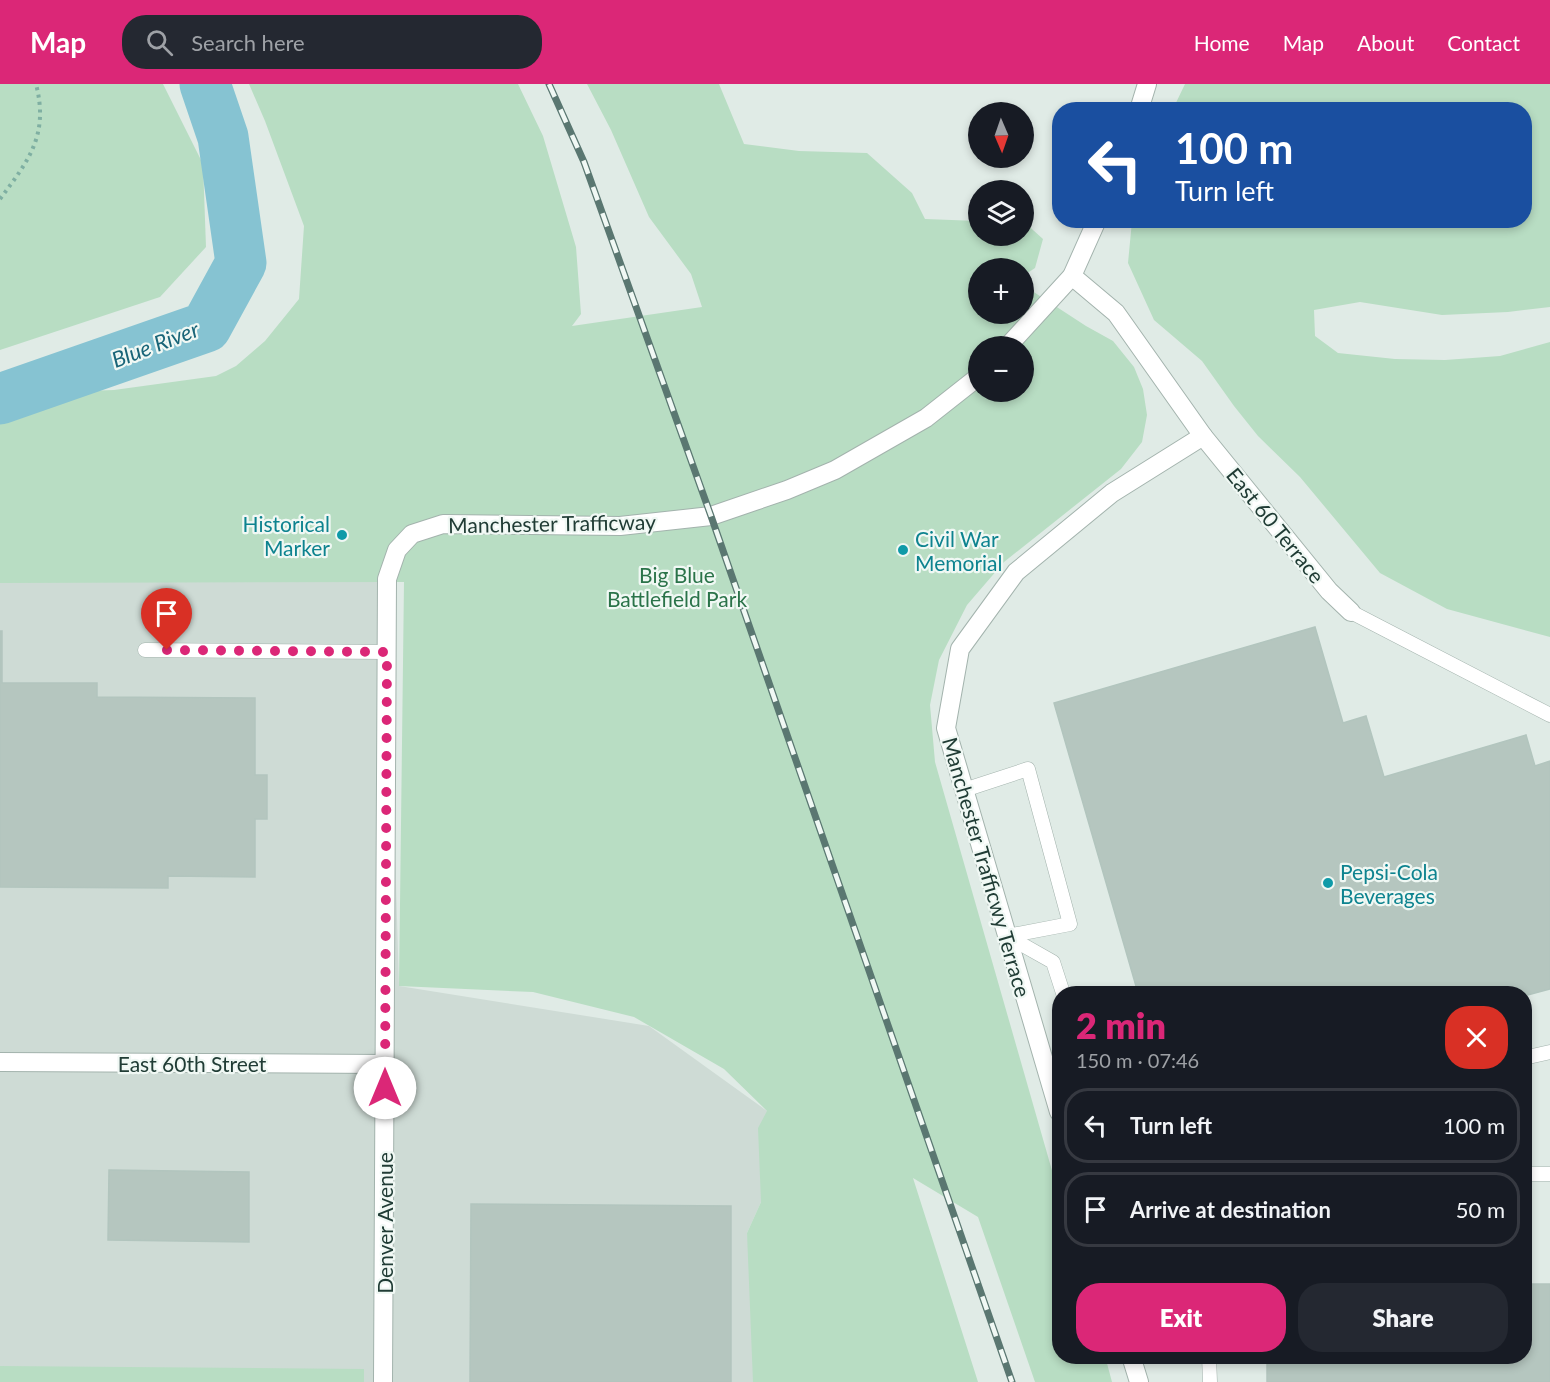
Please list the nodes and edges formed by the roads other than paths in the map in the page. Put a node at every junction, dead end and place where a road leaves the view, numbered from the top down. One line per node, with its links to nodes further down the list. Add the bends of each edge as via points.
1 (1147, 84): 2 (street)
2 (1141, 102)
3 (1093, 228): 4 (street)
4 (1072, 276): 5 (street); 7 (street, via 1116,313)
5 (1017, 336)
6 (968, 385): 10 (street, Manchester Trafficway, via 926,418 835,470 711,516 620,526 443,524 412,534 397,550 387,579)
7 (1203, 436): 8 (street, East 60 Terrace, via 1329,591); 12 (street, Manchester Trafficwy Terrace, via 1112,492 1016,573 960,649 946,728)
8 (1351, 612): 11 (lane)
9 (145, 650): 10 (lane)
10 (387, 652): 18 (street, Manchester Trafficway)
11 (1550, 715)
12 (964, 789): 13 (street, Manchester Trafficwy Terrace); 13 (lane, via 1028,769 1070,924)
13 (1007, 936): 14 (lane, via 1053,962); 19 (street, Manchester Trafficwy Terrace)
14 (1061, 986)
15 (1550, 1052): 16 (lane)
16 (1532, 1056)
17 (0, 1062): 18 (street, East 60th Street)
18 (385, 1064): 24 (street, Denver Avenue)
19 (1052, 1088)
20 (1532, 1174): 21 (lane)
21 (1550, 1174)
22 (1133, 1364): 25 (street)
23 (1209, 1364): 26 (lane)
24 (383, 1382)
25 (1139, 1382)
26 (1210, 1382)

